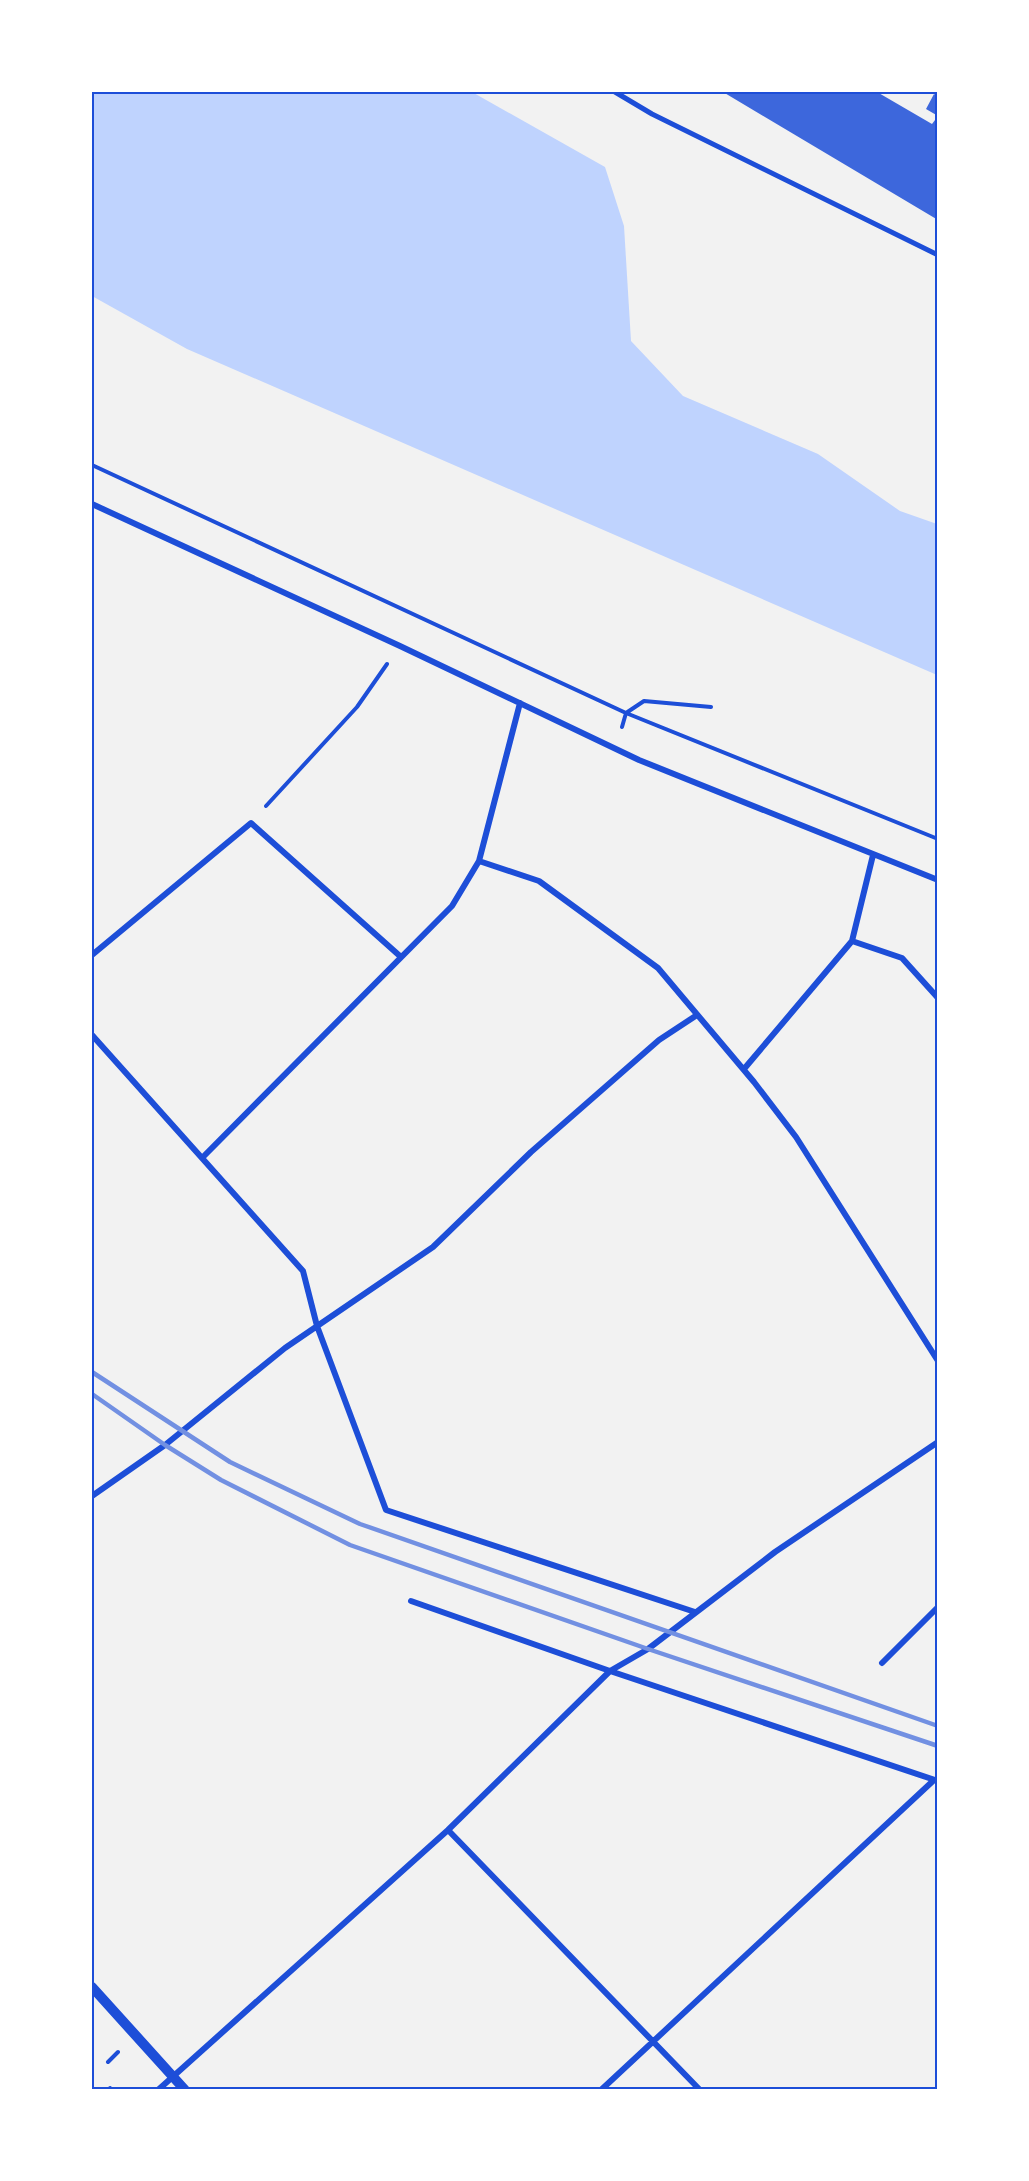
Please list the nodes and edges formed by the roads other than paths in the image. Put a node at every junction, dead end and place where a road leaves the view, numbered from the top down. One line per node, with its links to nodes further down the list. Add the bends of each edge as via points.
1 (615, 92): 2 (street)
2 (938, 255)
3 (92, 505): 4 (street)
4 (520, 703): 5 (street, via 639,760); 6 (street)
5 (873, 855): 7 (street); 8 (street)
6 (479, 861): 10 (street, via 452,906); 12 (street, via 539,881 658,969)
7 (938, 880)
8 (852, 941): 11 (street, via 902,958); 14 (street)
9 (92, 954): 10 (street, via 251,823)
10 (401, 957): 15 (street)
11 (938, 998)
12 (697, 1015): 14 (street); 16 (street, via 659,1040 531,1152 433,1247)
13 (92, 1035): 15 (street)
14 (744, 1069): 17 (street, via 796,1137)
15 (202, 1158): 16 (street, via 303,1272)
16 (317, 1326): 19 (street, via 165,1445); 22 (street, via 386,1510)
17 (938, 1360)
18 (938, 1442): 22 (street, via 775,1552)
19 (92, 1496)
20 (411, 1601): 24 (street)
21 (938, 1607): 23 (street)
22 (695, 1612): 24 (street, via 648,1649)
23 (882, 1663)
24 (610, 1671): 25 (street); 26 (street)
25 (936, 1781): 28 (street)
26 (448, 1830): 28 (street); 29 (street)
27 (92, 1987): 29 (street)
28 (653, 2040): 32 (street); 33 (street)
29 (172, 2076): 30 (street); 31 (street)
30 (158, 2090)
31 (185, 2090)
32 (601, 2090)
33 (700, 2090)

